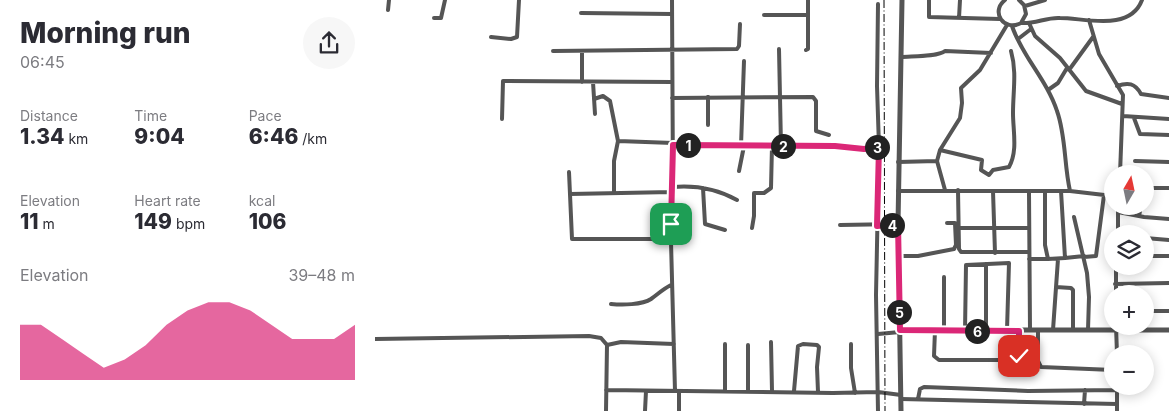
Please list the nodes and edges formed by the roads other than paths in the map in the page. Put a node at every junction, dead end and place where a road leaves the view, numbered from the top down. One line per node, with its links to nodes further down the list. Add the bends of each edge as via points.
1 (389, 0): 15 (street)
2 (445, 0): 20 (street, via 441,18)
3 (519, 0): 29 (street, via 517,37)
4 (672, 0): 17 (street)
5 (808, 0): 19 (street)
6 (902, 0): 39 (street)
7 (929, 0): 21 (street, via 929,17)
8 (960, 0): 21 (street)
9 (1019, 0): 14 (street)
10 (1045, 0): 14 (street)
11 (1142, 0): 23 (street, via 1132,13 1117,20)
12 (1002, 1): 22 (street, via 998,12)
13 (878, 4): 67 (street)
14 (1025, 6): 24 (street, via 1026,14)
15 (388, 10)
16 (581, 13): 17 (street)
17 (672, 14): 32 (street)
18 (764, 15): 19 (street)
19 (808, 15): 35 (street)
20 (434, 18)
21 (959, 18): 22 (street)
22 (1000, 18): 27 (street)
23 (1089, 20): 25 (street, via 1060,18); 30 (street)
24 (1021, 23): 25 (street); 27 (street)
25 (1029, 23): 28 (street)
26 (740, 24): 32 (street, via 737,49)
27 (1009, 25): 31 (street); 38 (street)
28 (1031, 29): 31 (street); 41 (street)
29 (491, 37)
30 (1093, 37): 41 (street); 45 (street)
31 (1018, 39): 46 (street)
32 (672, 49): 34 (street); 44 (street)
33 (779, 49): 48 (street)
34 (583, 50): 37 (street); 42 (street)
35 (806, 50)
36 (1011, 50): 68 (street, via 1015,72 1014,136 1013,160 1009,168 993,170 989,175 981,170 982,160)
37 (553, 51)
38 (991, 53): 39 (street, via 945,52 934,56); 68 (street, via 980,70 961,88 960,118)
39 (900, 57): 71 (street)
40 (744, 61): 50 (street)
41 (1068, 69): 46 (street); 53 (street, via 1089,93)
42 (582, 82): 43 (street); 57 (street, via 503,82)
43 (593, 82): 44 (street); 52 (street)
44 (672, 82): 49 (street)
45 (1117, 86): 51 (street, via 1131,84 1141,94); 53 (street, via 1122,91)
46 (1048, 90): 84 (street, via 1060,122)
47 (708, 97): 49 (street); 50 (street); 59 (street)
48 (780, 97): 50 (street); 60 (street, via 815,98 816,131); 66 (street)
49 (672, 98): 63 (street)
50 (744, 98): 64 (street)
51 (1169, 98)
52 (594, 99): 54 (street); 62 (street, via 603,96 610,101)
53 (1122, 104): 55 (street)
54 (595, 114)
55 (1123, 116): 56 (street); 73 (street)
56 (1134, 118): 58 (street); 61 (street, via 1140,134)
57 (502, 119)
58 (1169, 119)
59 (708, 125)
60 (829, 135)
61 (1169, 135)
62 (618, 141): 63 (street); 88 (street)
63 (673, 144): 64 (street); 79 (street)
64 (743, 146): 65 (street); 74 (street)
65 (772, 146): 66 (street); 100 (street, via 771,188 754,194)
66 (781, 146): 67 (street)
67 (879, 147): 99 (street)
68 (940, 150): 69 (street)
69 (937, 161): 71 (street); 81 (street)
70 (1135, 161): 72 (street)
71 (898, 162): 80 (street)
72 (1169, 162)
73 (1120, 165)
74 (739, 171)
75 (569, 172): 89 (street)
76 (703, 188): 79 (street); 91 (street); 104 (street, via 705,224)
77 (1154, 188): 78 (street)
78 (1169, 188)
79 (673, 190): 88 (street); 105 (street)
80 (898, 190): 81 (street); 97 (street)
81 (945, 190): 82 (street)
82 (958, 190): 83 (street); 101 (street)
83 (993, 190): 85 (street); 102 (street)
84 (1071, 191): 87 (street); 90 (street)
85 (1029, 192): 86 (street); 103 (street)
86 (1045, 192): 87 (street); 117 (street)
87 (1061, 192): 115 (street)
88 (614, 193): 89 (street)
89 (570, 194): 105 (street, via 572,239)
90 (1104, 195): 113 (street, via 1096,256)
91 (737, 200)
92 (1134, 215): 93 (street)
93 (1139, 216): 95 (street)
94 (1074, 217): 113 (street)
95 (1169, 219)
96 (947, 222): 110 (street, via 955,223 954,249 919,256)
97 (898, 224): 99 (street); 110 (street)
98 (840, 225): 99 (street)
99 (877, 226): 144 (street)
100 (752, 228)
101 (959, 228): 102 (street); 109 (street, via 961,252)
102 (994, 228): 103 (street); 109 (street)
103 (1029, 228): 108 (street)
104 (725, 230)
105 (671, 239): 124 (street)
106 (1154, 239): 107 (street)
107 (1169, 240)
108 (1029, 252): 109 (street); 116 (street)
109 (995, 253)
110 (898, 256): 140 (street)
111 (1154, 256): 112 (street)
112 (1169, 256)
113 (1084, 257): 115 (street); 138 (street, via 1089,297)
114 (1058, 258): 115 (street); 117 (street); 125 (street)
115 (1065, 258)
116 (1029, 259): 117 (street); 134 (street)
117 (1048, 259)
118 (986, 264): 133 (street, via 1009,263); 141 (street, via 966,266); 142 (street)
119 (1116, 275): 121 (street)
120 (944, 277): 132 (street)
121 (1115, 284): 122 (street)
122 (1127, 284): 123 (street)
123 (1169, 284)
124 (671, 285): 126 (street, via 650,300); 147 (street)
125 (1056, 287): 136 (street); 137 (street, via 1073,290)
126 (611, 304)
127 (1154, 311): 128 (street)
128 (1169, 311)
129 (1104, 329): 138 (street)
130 (1154, 329): 139 (street)
131 (935, 330): 132 (street); 140 (street); 143 (street, via 934,356 939,360 1017,360)
132 (944, 330): 141 (street)
133 (1007, 330): 142 (street); 143 (street)
134 (1030, 330): 135 (street); 143 (street)
135 (1038, 330): 136 (street); 152 (street, via 1038,361 1041,367)
136 (1053, 330): 137 (street)
137 (1073, 330): 138 (street)
138 (1088, 330)
139 (1169, 330)
140 (900, 331): 144 (street); 166 (street)
141 (965, 331): 142 (street)
142 (986, 331)
143 (1019, 331)
144 (878, 334): 163 (street)
145 (375, 339): 150 (street, via 589,336 601,338)
146 (771, 342): 161 (street)
147 (674, 344): 150 (street, via 621,342); 158 (street)
148 (725, 344): 155 (street)
149 (851, 344): 164 (street)
150 (607, 345): 154 (street)
151 (749, 345): 159 (street)
152 (1104, 370)
153 (1104, 389): 156 (street)
154 (606, 390): 157 (street); 170 (street)
155 (725, 390): 158 (street); 159 (street)
156 (1085, 390): 167 (street, via 921,387); 168 (street)
157 (646, 391): 158 (street); 171 (street)
158 (677, 391): 172 (street)
159 (748, 391): 161 (street)
160 (795, 391): 161 (street); 162 (street); 162 (street, via 798,346 803,344 819,348)
161 (772, 392)
162 (818, 392): 164 (street)
163 (878, 392): 164 (street); 166 (street); 173 (street)
164 (855, 393)
165 (1117, 395): 169 (street)
166 (901, 397): 167 (street); 174 (street)
167 (918, 399): 168 (street)
168 (1085, 404): 169 (street)
169 (1117, 404): 175 (street)
170 (606, 411)
171 (645, 411)
172 (679, 411)
173 (878, 411)
174 (901, 411)
175 (1117, 411)

